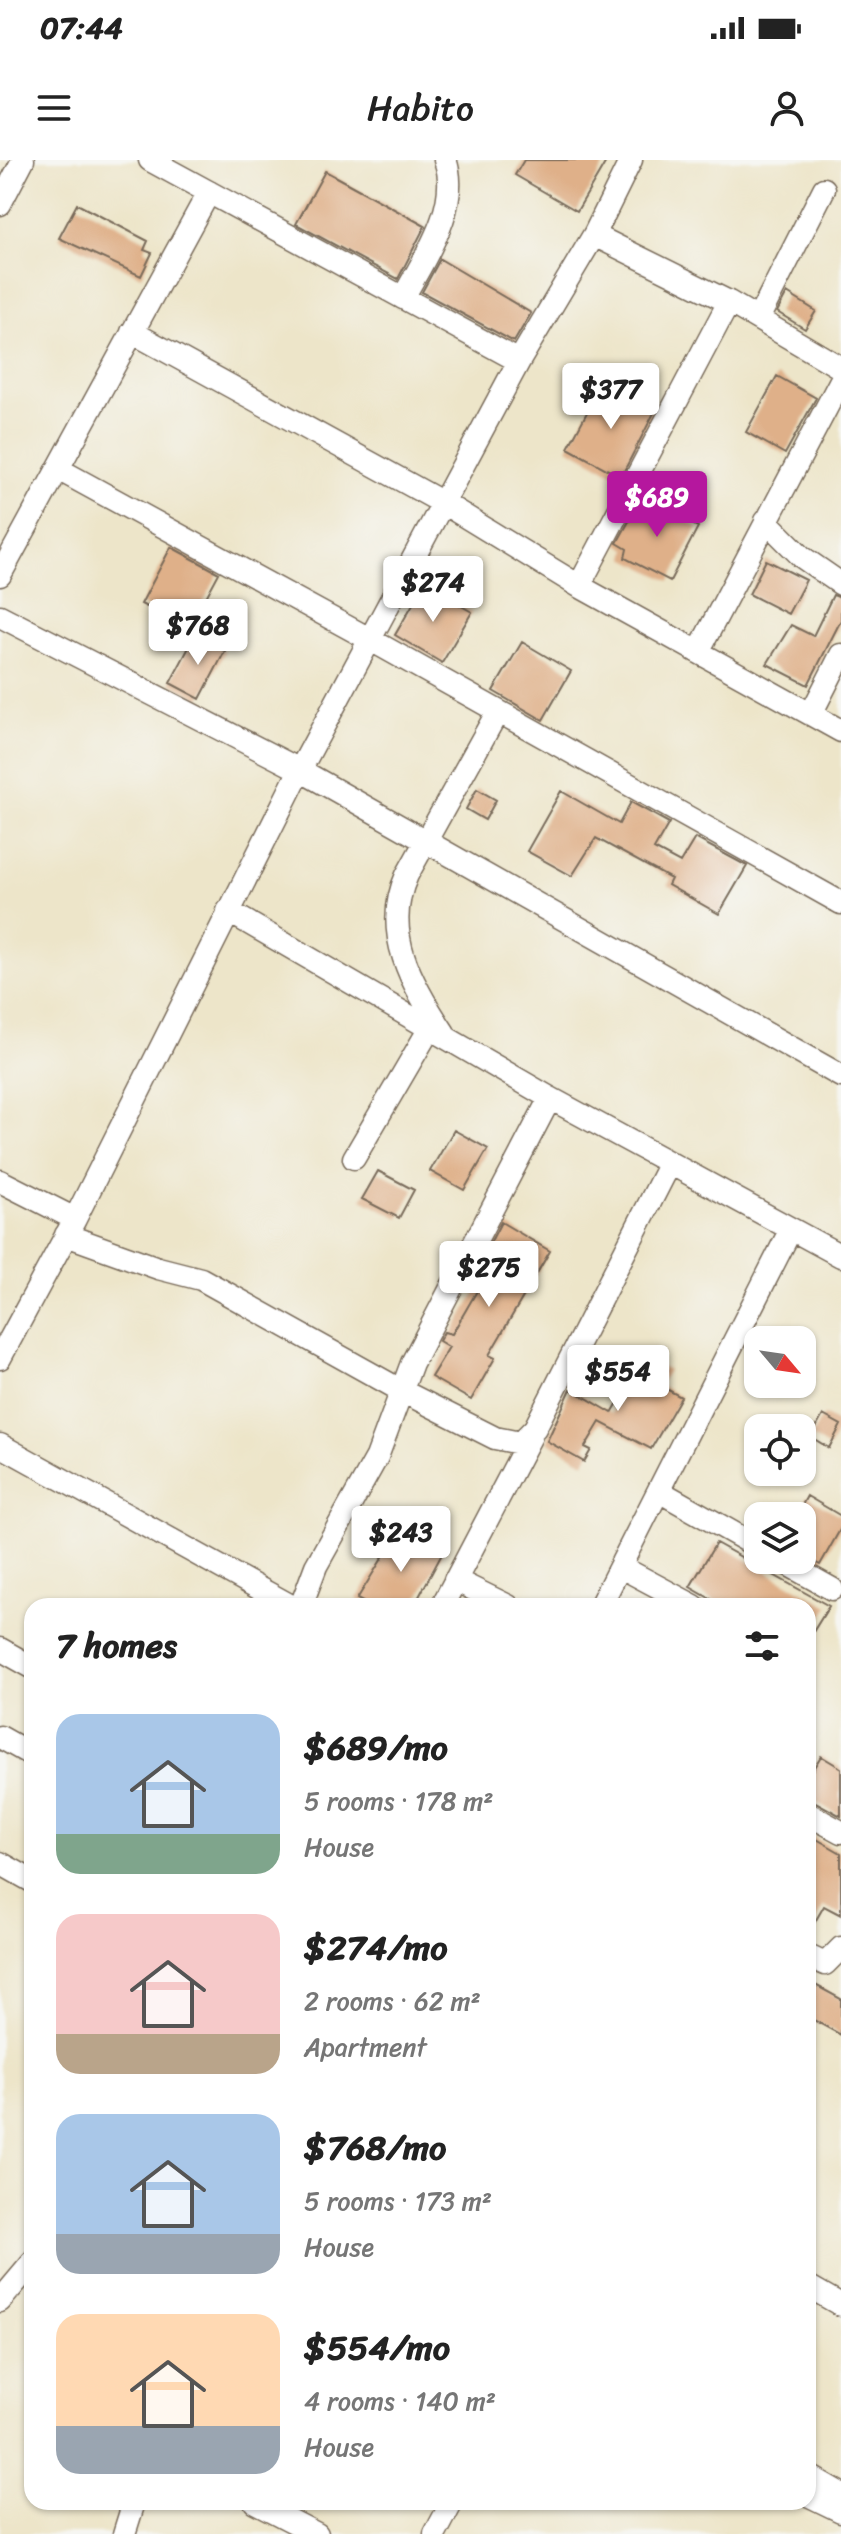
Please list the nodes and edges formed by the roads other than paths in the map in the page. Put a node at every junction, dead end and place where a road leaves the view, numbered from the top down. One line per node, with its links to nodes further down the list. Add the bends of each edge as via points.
1 (23, 160): 7 (street)
2 (150, 160): 6 (street)
3 (445, 160): 9 (street, via 447,203 435,239)
4 (631, 160): 8 (street)
5 (824, 189): 11 (street)
6 (209, 192): 9 (street); 12 (street)
7 (0, 204)
8 (594, 235): 10 (street); 13 (street)
9 (403, 298): 13 (street)
10 (729, 302): 11 (street); 21 (street)
11 (758, 319): 14 (street)
12 (132, 332): 16 (street); 17 (street)
13 (519, 361): 17 (street)
14 (841, 368)
15 (841, 380): 18 (street)
16 (58, 469): 19 (street); 23 (street)
17 (445, 504): 21 (street); 23 (street)
18 (766, 521): 20 (street, via 809,563); 24 (street)
19 (0, 575)
20 (841, 584)
21 (579, 586): 24 (street)
22 (0, 616): 29 (street)
23 (371, 640): 26 (street); 29 (street)
24 (698, 652): 27 (street)
25 (841, 655): 27 (street)
26 (498, 711): 30 (street); 31 (street)
27 (811, 714): 28 (street)
28 (841, 731)
29 (300, 770): 30 (street); 32 (street)
30 (426, 841): 33 (street, via 400,891 396,914 413,984); 34 (street)
31 (841, 903)
32 (228, 911): 33 (street); 39 (street)
33 (439, 1033): 35 (street); 36 (street)
34 (841, 1076)
35 (550, 1098): 37 (street); 43 (street)
36 (354, 1158)
37 (670, 1163): 40 (street); 44 (street)
38 (0, 1181): 39 (street)
39 (70, 1227): 42 (street); 43 (street, via 158,1268 201,1279)
40 (791, 1229): 41 (street); 46 (street)
41 (841, 1256)
42 (0, 1358)
43 (402, 1391): 44 (street, via 509,1443); 53 (street, via 377,1457 316,1566)
44 (531, 1436): 50 (street)
45 (0, 1445): 52 (street)
46 (659, 1491): 47 (street); 48 (street)
47 (744, 1539)
48 (621, 1567): 56 (street); 57 (street)
49 (805, 1574): 51 (street)
50 (455, 1580): 54 (street); 55 (street)
51 (832, 1589)
52 (277, 1598)
53 (304, 1598)
54 (446, 1598)
55 (492, 1598)
56 (604, 1598)
57 (679, 1598)
58 (0, 1649): 59 (street)
59 (24, 1662)
60 (0, 1737): 61 (street)
61 (24, 1750)
62 (816, 1818): 63 (street)
63 (841, 1832)
64 (0, 1863): 65 (street)
65 (24, 1876)
66 (841, 1948): 67 (street, via 825,1964)
67 (816, 1960)
68 (24, 2272): 70 (street)
69 (816, 2291): 71 (street)
70 (0, 2301)
71 (841, 2305)
72 (816, 2480): 73 (street)
73 (841, 2494)
74 (816, 2499): 78 (street)
75 (132, 2510): 79 (street)
76 (270, 2510): 80 (street)
77 (448, 2510): 81 (street)
78 (841, 2511)
79 (124, 2534)
80 (317, 2534)
81 (435, 2534)

